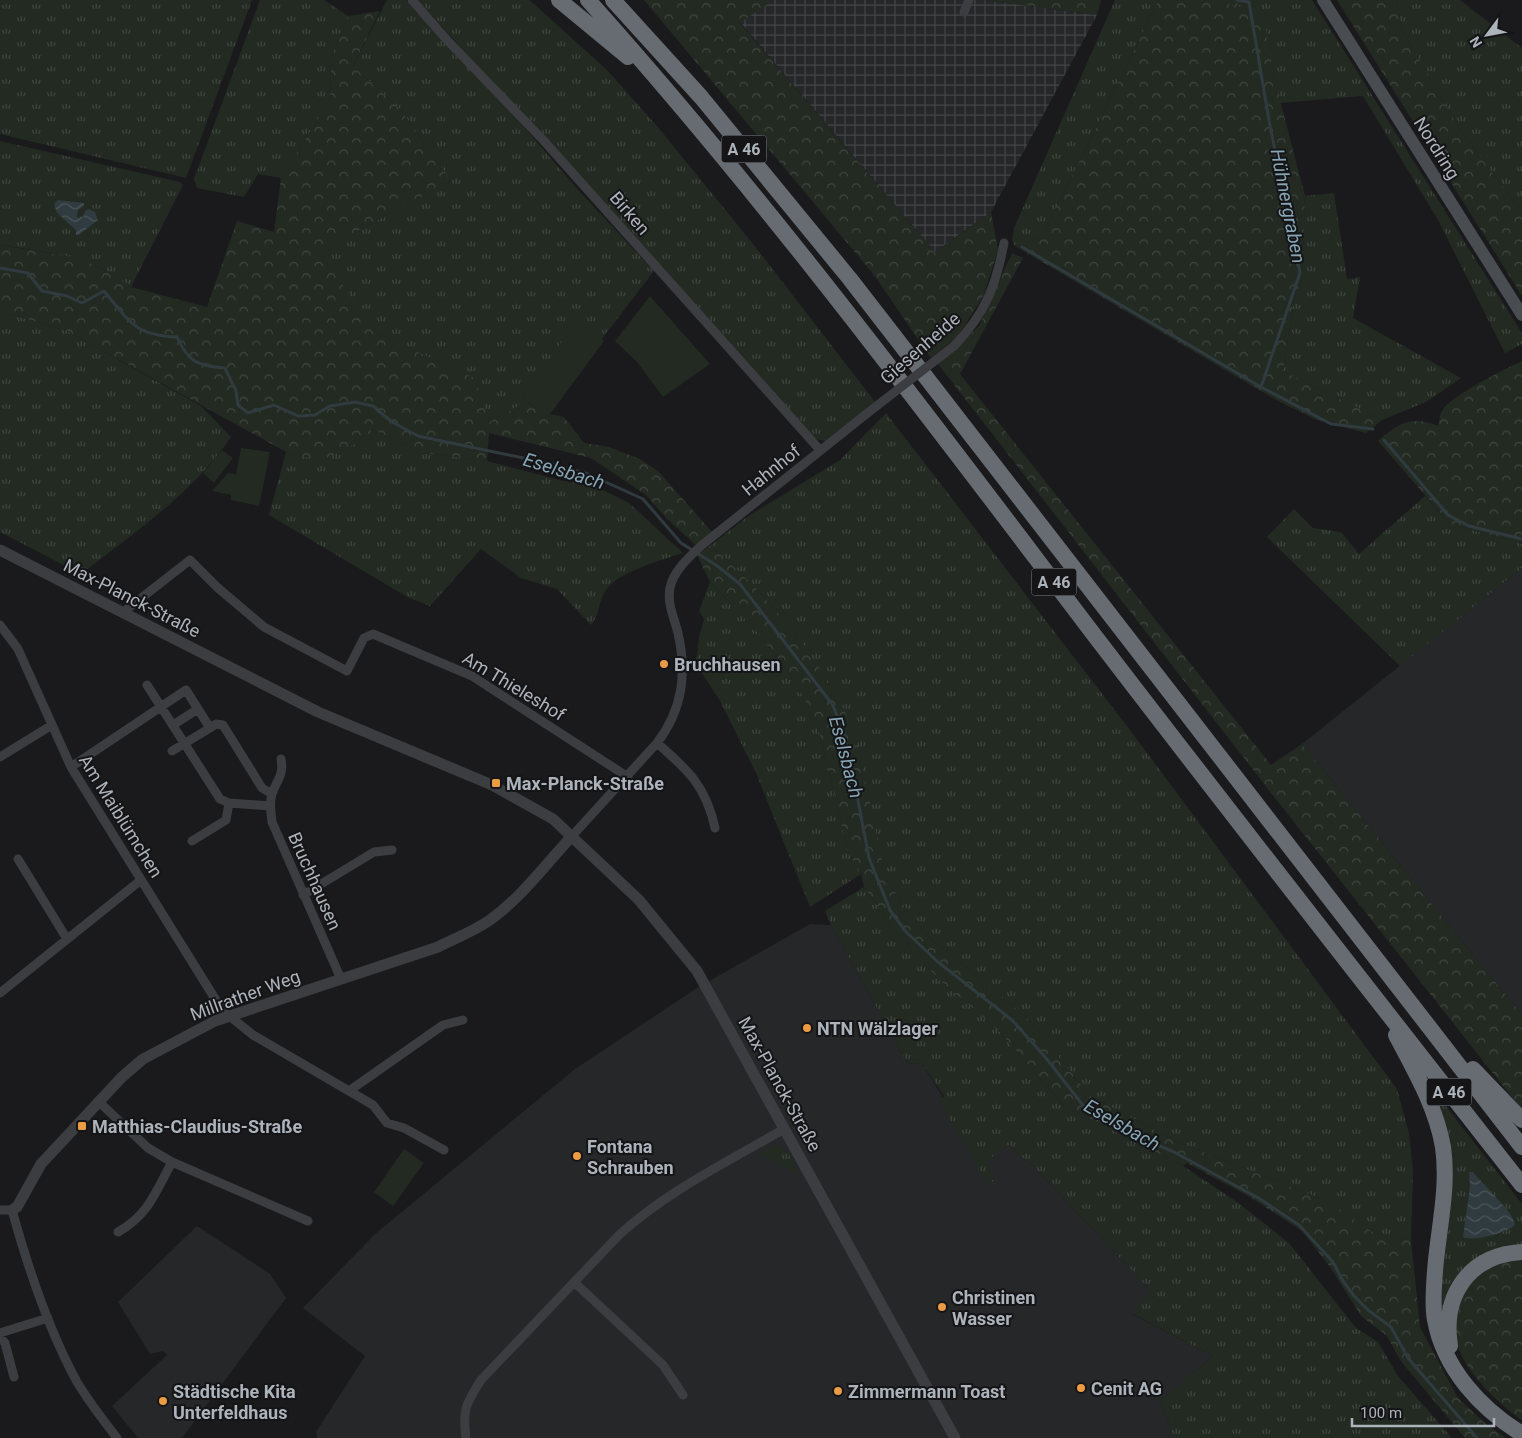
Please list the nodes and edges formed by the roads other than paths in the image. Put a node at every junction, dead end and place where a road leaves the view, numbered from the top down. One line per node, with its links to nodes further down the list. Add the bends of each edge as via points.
1 (412, 0): 12 (street, Birken, via 544,141)
2 (559, 0): 8 (highway)
3 (588, 0): 8 (highway, A 46)
4 (613, 0): 43 (highway, A 46, via 700,97 850,280)
5 (969, 0): 7 (street)
6 (1323, 0): 10 (main road, Nordring)
7 (964, 12)
8 (667, 88): 42 (highway, A 46, via 830,290 1207,783)
9 (1004, 243): 11 (street, Giesenheide, bridge, via 990,296 980,316 954,346)
10 (1522, 315)
11 (865, 415): 12 (street, Hahnhof)
12 (820, 450): 22 (street, Hahnhof, via 697,549 670,586 669,603 678,632 683,680 668,729)
13 (0, 550): 14 (street, Max-Planck-Straße)
14 (122, 613): 28 (street, Am Thieleshof, via 190,560 264,627 347,672 364,638 373,634 472,676); 33 (street, Max-Planck-Straße, via 318,712 492,786 553,819)
15 (2, 630): 19 (street, Am Maiblümchen, via 18,649)
16 (148, 685): 17 (street)
17 (161, 707): 18 (street, via 186,690); 20 (street); 27 (street)
18 (198, 709): 20 (street); 21 (street)
19 (52, 725): 25 (street); 27 (street, Am Maiblümchen)
20 (173, 725): 23 (street)
21 (210, 728): 23 (street); 29 (street, via 216,724 223,726 262,788)
22 (657, 743): 28 (street, Hahnhof); 32 (street, via 690,773 710,804)
23 (184, 744): 24 (street); 30 (street, via 220,799)
24 (172, 752)
25 (0, 757)
26 (281, 759): 29 (street, Bruchhausen, via 283,771)
27 (71, 767): 37 (street, Am Maiblümchen)
28 (628, 777): 33 (street, Hahnhof)
29 (272, 794): 31 (street, Bruchhausen)
30 (229, 803): 31 (street); 34 (street, via 226,820)
31 (270, 806): 38 (street, Bruchhausen, via 277,837)
32 (715, 828)
33 (572, 836): 40 (street, Millrather Weg, via 518,896 490,920 438,947); 49 (street, Max-Planck-Straße, via 626,886 684,952)
34 (192, 841)
35 (392, 850): 38 (street, via 374,852)
36 (18, 859): 39 (street)
37 (141, 880): 39 (street); 44 (street, Am Maiblümchen, via 222,1010)
38 (303, 894): 40 (street, Bruchhausen)
39 (67, 939): 41 (street)
40 (342, 979): 44 (street, Millrather Weg)
41 (0, 993)
42 (1377, 998): 53 (highway, A 46); 63 (highway, via 1424,1088 1443,1147 1435,1319)
43 (1415, 1009): 48 (highway); 50 (highway, A 46)
44 (229, 1016): 46 (street, Am Maiblümchen, via 253,1036); 47 (street, Millrather Weg, via 143,1059)
45 (463, 1020): 46 (street, via 442,1025)
46 (349, 1092): 51 (street, Am Maiblümchen, via 372,1105 387,1123 404,1128)
47 (98, 1101): 52 (street, via 148,1148); 55 (street, Millrather Weg, via 41,1164 17,1207)
48 (1522, 1120)
49 (784, 1128): 59 (street, via 645,1212 619,1234); 69 (street, Max-Planck-Straße)
50 (1522, 1147)
51 (444, 1150)
52 (172, 1162): 56 (street); 57 (street, via 145,1212)
53 (1522, 1185)
54 (0, 1210): 55 (street)
55 (12, 1210): 60 (street)
56 (308, 1221)
57 (118, 1232)
58 (1522, 1252): 63 (highway, via 1489,1259 1470,1273 1456,1290 1448,1327)
59 (574, 1282): 65 (street, via 663,1365); 68 (street, via 481,1380 465,1405)
60 (48, 1318): 61 (street); 67 (street, via 78,1383)
61 (0, 1333)
62 (0, 1338): 64 (street, via 5,1343)
63 (1456, 1370): 66 (highway, via 1481,1403)
64 (14, 1377)
65 (683, 1395)
66 (1522, 1434)
67 (117, 1438)
68 (466, 1438)
69 (955, 1438)

